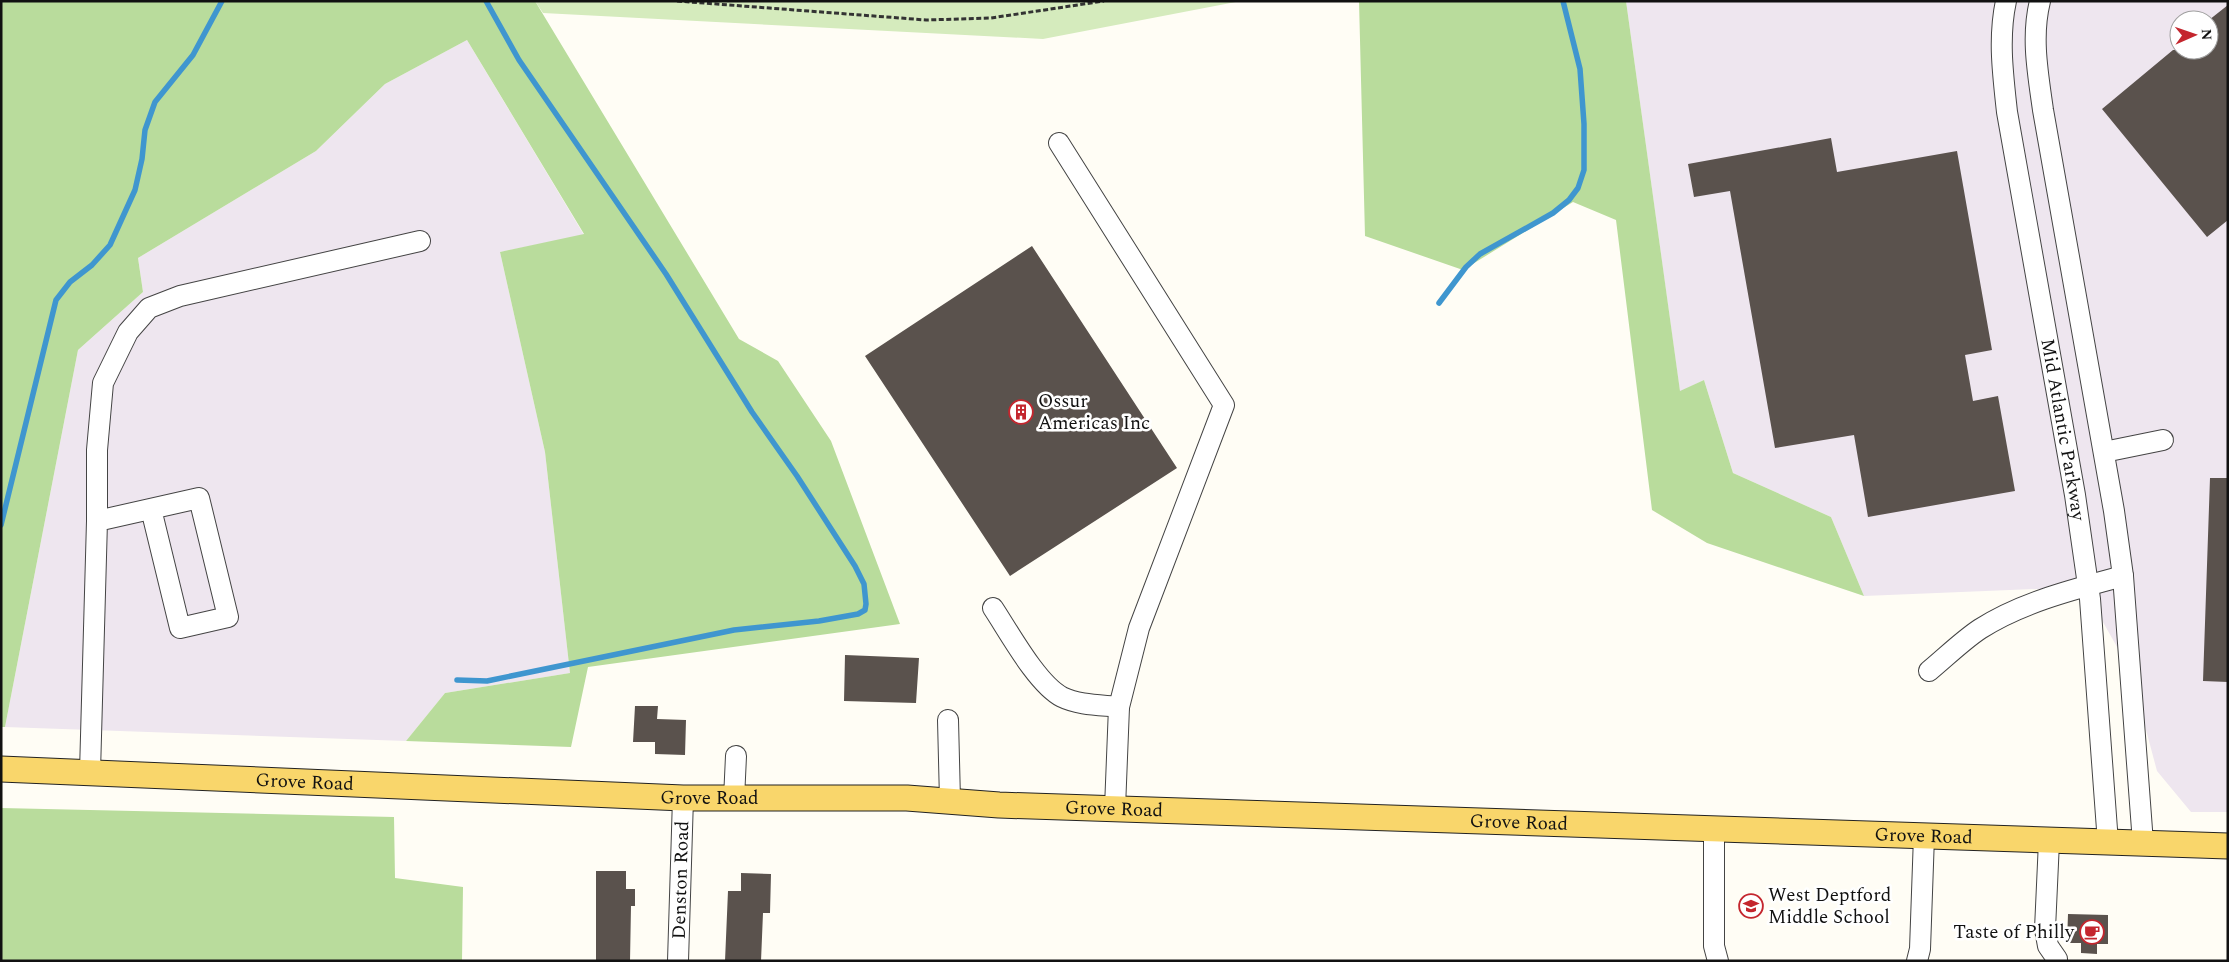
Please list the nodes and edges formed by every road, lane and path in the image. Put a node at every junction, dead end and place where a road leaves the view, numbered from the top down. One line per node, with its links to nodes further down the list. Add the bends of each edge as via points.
1 (678, 1): 2 (path, via 926,20 991,18)
2 (1104, 1)
3 (2040, 1): 5 (street, Mid Atlantic Parkway)
4 (2004, 9): 5 (street, Mid Atlantic Parkway); 13 (street, Mid Atlantic Parkway, via 2002,66 2007,112)
5 (2035, 21): 9 (street, Mid Atlantic Parkway, via 2043,110)
6 (1059, 143): 16 (street, via 1224,405 1141,623)
7 (420, 241): 11 (street, via 180,296 149,308 128,332 103,383 97,450)
8 (2163, 440): 9 (street)
9 (2104, 452): 12 (street, Mid Atlantic Parkway)
10 (151, 509): 10 (street, via 199,498 228,617 180,628); 11 (street)
11 (97, 521): 20 (street)
12 (2123, 576): 13 (street); 29 (street, Mid Atlantic Parkway)
13 (2088, 585): 15 (street, via 2004,616 1979,630); 28 (street, Mid Atlantic Parkway)
14 (993, 608): 16 (street, via 1043,683 1062,697)
15 (1929, 671)
16 (1119, 707): 24 (street)
17 (948, 720): 23 (street)
18 (736, 756): 22 (street)
19 (1, 769): 20 (main road, Grove Road)
20 (90, 772): 21 (main road, Grove Road)
21 (684, 798): 22 (main road, Grove Road); 32 (street, Denston Road)
22 (734, 799): 23 (main road, Grove Road)
23 (950, 800): 24 (main road, Grove Road, via 999,805)
24 (1115, 808): 25 (main road, Grove Road)
25 (1714, 829): 26 (main road, Grove Road); 33 (street, via 1714,946)
26 (1924, 836): 27 (main road, Grove Road); 34 (street)
27 (2049, 841): 28 (main road, Grove Road); 31 (street, via 2045,929 2048,946)
28 (2108, 843): 29 (main road, Grove Road)
29 (2143, 843): 30 (main road, Grove Road)
30 (2228, 846)
31 (2057, 959)
32 (678, 961)
33 (1718, 961)
34 (1917, 961)

